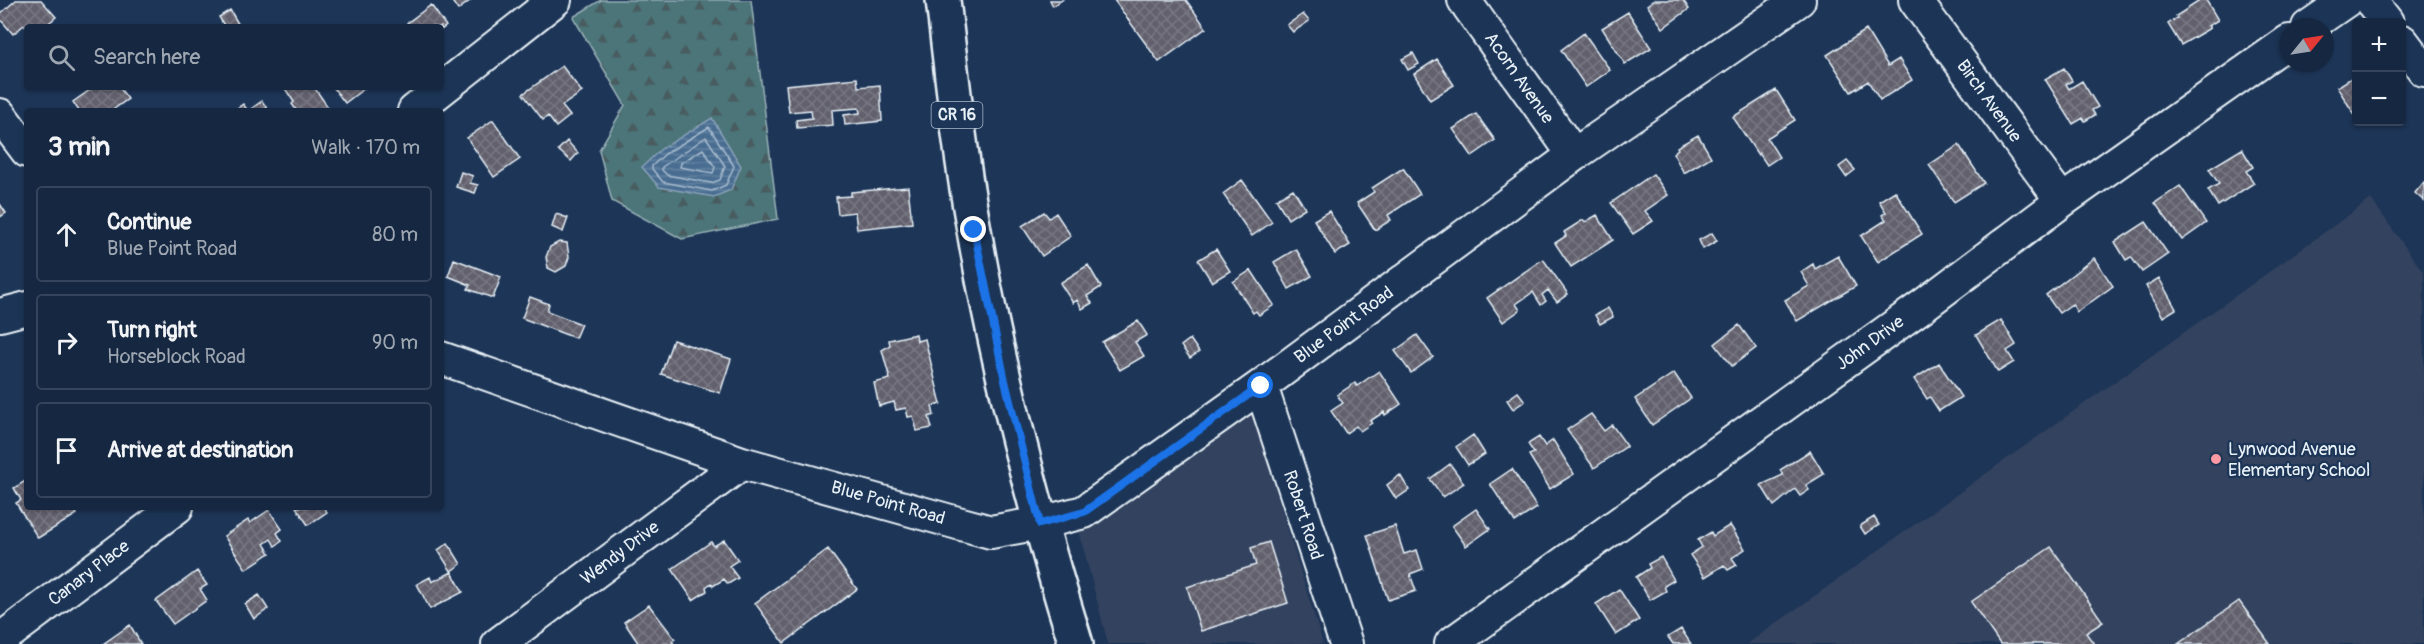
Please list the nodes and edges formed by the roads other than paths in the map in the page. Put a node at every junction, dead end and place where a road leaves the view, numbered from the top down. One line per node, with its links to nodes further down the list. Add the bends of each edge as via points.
1 (555, 0): 13 (street)
2 (943, 0): 26 (main road, CR 16, via 974,230)
3 (1464, 0): 18 (street, Acorn Avenue)
4 (1799, 0): 18 (street, Blue Point Road)
5 (1915, 0): 19 (street, Birch Avenue)
6 (2347, 0): 8 (street)
7 (2370, 0): 9 (street)
8 (2321, 18)
9 (2384, 18)
10 (2406, 46): 12 (street)
11 (2280, 47): 19 (street, John Drive)
12 (2424, 70)
13 (444, 87)
14 (441, 90): 15 (street)
15 (418, 108)
16 (0, 115): 17 (street)
17 (24, 147)
18 (1574, 155): 23 (street, Blue Point Road)
19 (2062, 201): 31 (street, John Drive, via 1921,307)
20 (24, 309): 21 (street)
21 (0, 315)
22 (444, 359): 24 (street, Blue Point Road)
23 (1261, 386): 26 (street, Blue Point Road, via 1084,512); 30 (street, Robert Road)
24 (742, 463): 26 (street, Blue Point Road, via 991,532); 28 (street, Wendy Drive)
25 (173, 510): 27 (street, Canary Place)
26 (1040, 524): 29 (main road, CR 16)
27 (0, 640)
28 (498, 644)
29 (1076, 644)
30 (1346, 644)
31 (1451, 644)

